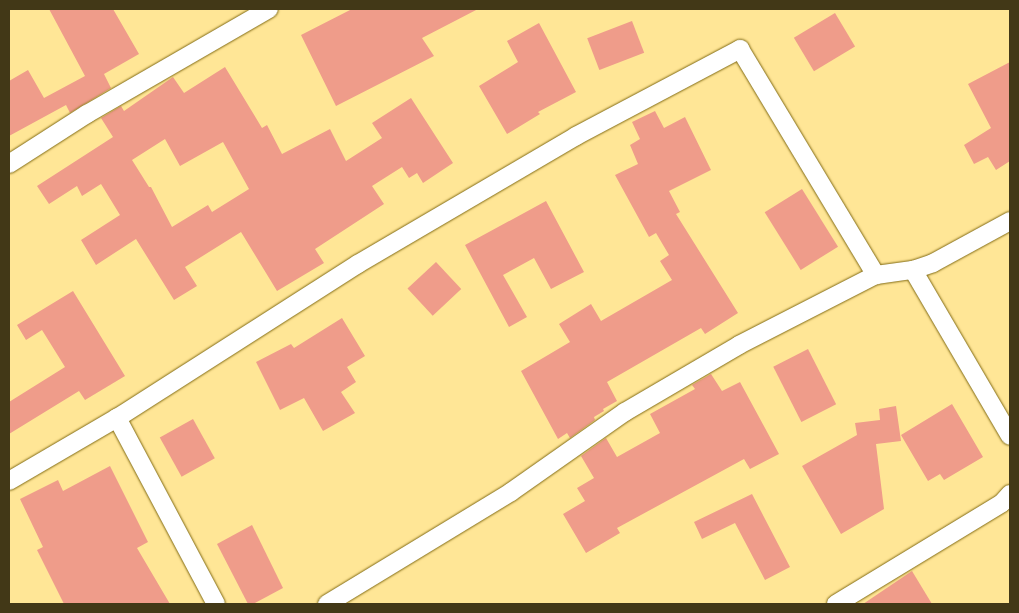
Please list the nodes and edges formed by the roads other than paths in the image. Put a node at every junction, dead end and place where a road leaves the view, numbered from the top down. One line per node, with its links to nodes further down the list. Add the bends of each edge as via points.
1 (269, 9): 2 (street, via 86,114)
2 (9, 164)
3 (1010, 221): 4 (street, via 933,263)
4 (913, 270): 5 (street); 7 (street)
5 (876, 276): 6 (street, via 740,49 576,136 358,264); 11 (street, via 739,345 634,407 511,492)
6 (117, 418): 8 (street); 10 (street)
7 (1010, 436)
8 (9, 481)
9 (1010, 494): 12 (street, via 1002,503)
10 (216, 604)
11 (327, 604)
12 (836, 604)

